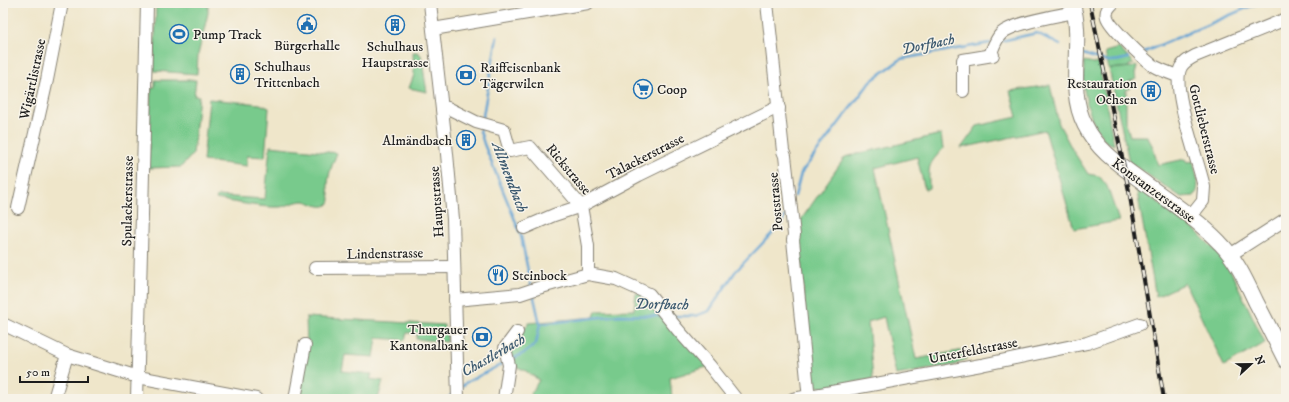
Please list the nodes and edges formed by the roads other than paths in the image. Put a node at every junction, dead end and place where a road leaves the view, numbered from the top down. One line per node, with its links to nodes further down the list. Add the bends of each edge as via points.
1 (62, 3): 15 (street, Wigärtlistrasse)
2 (147, 3): 30 (street, Spulackerstrasse)
3 (430, 3): 9 (street, Hauptstrasse)
4 (588, 3): 9 (street)
5 (767, 3): 13 (street, Poststrasse)
6 (1112, 3): 10 (street, via 1107,8 1106,16 1111,24 1153,65)
7 (1074, 8): 11 (street, via 1006,30 994,49 963,60); 16 (main road, Konstanzerstrasse, via 1077,24 1075,80 1078,109 1090,134 1098,146 1118,165)
8 (1286, 19): 10 (street, Gottlieberstrasse, via 1187,60)
9 (433, 29): 12 (street, Hauptstrasse)
10 (1178, 76): 16 (street, Gottlieberstrasse, via 1180,102 1204,187 1203,201)
11 (963, 91)
12 (442, 108): 14 (street, Rickstrasse, via 448,108 481,124 504,130 510,151 530,147); 20 (street, Hauptstrasse, via 452,212)
13 (779, 108): 14 (street, Talackerstrasse, via 639,175); 31 (street, Poststrasse)
14 (581, 206): 18 (street, Talackerstrasse); 22 (street, Rickstrasse, via 588,246)
15 (18, 208)
16 (1191, 216): 19 (main road, Konstanzerstrasse, via 1221,243)
17 (1285, 222): 19 (street)
18 (524, 228)
19 (1230, 255): 29 (main road, Konstanzerstrasse, via 1251,290)
20 (454, 267): 21 (street, Lindenstrasse); 23 (street, Hauptstrasse)
21 (315, 268)
22 (588, 274): 23 (street, via 508,296); 38 (street, via 616,279 649,294)
23 (455, 300): 36 (street, Hauptstrasse)
24 (3, 324): 28 (street)
25 (1140, 324): 31 (street, Unterfeldstrasse, via 1087,343)
26 (517, 332): 37 (street, via 505,348 508,363)
27 (305, 345): 35 (street)
28 (67, 355): 30 (street); 32 (street)
29 (1286, 361)
30 (138, 377): 33 (street, Spulackerstrasse); 34 (street)
31 (809, 397): 39 (street, Unterfeldstrasse)
32 (54, 399)
33 (137, 399)
34 (256, 399)
35 (295, 399)
36 (458, 399)
37 (504, 399)
38 (736, 399)
39 (793, 399)

